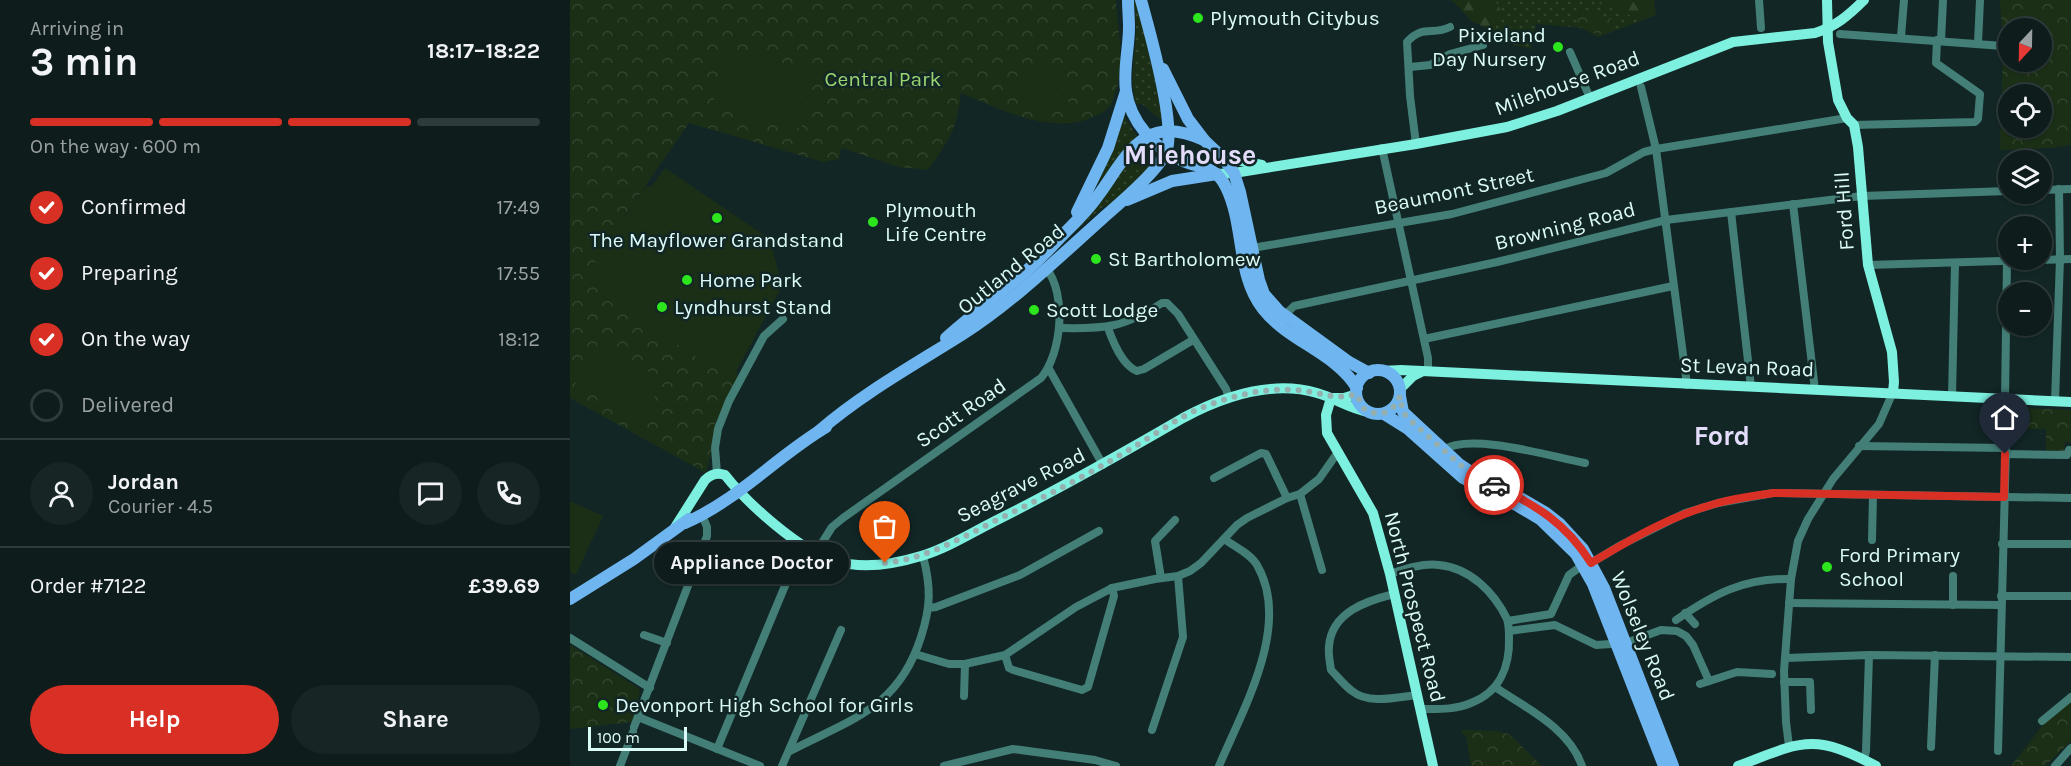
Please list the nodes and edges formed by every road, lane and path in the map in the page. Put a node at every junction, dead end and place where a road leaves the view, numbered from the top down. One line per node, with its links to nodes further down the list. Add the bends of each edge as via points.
1 (1128, 0): 21 (main road)
2 (1141, 0): 17 (main road)
3 (1759, 0): 10 (street)
4 (1827, 0): 11 (street, Ford Hill)
5 (1864, 0): 11 (street)
6 (1904, 0): 12 (street)
7 (1943, 0): 13 (street)
8 (1980, 0): 14 (street)
9 (1450, 27): 19 (street, via 1420,32 1407,42)
10 (1761, 28)
11 (1834, 29): 12 (street); 22 (street, Milehouse Road, via 1733,42); 23 (street, Ford Hill, via 1838,100)
12 (1901, 37): 13 (street)
13 (1939, 40): 14 (street); 23 (street, Beaumont Street, via 1936,63 1980,94 1975,122)
14 (1978, 43): 16 (street)
15 (1483, 45): 19 (street, via 1450,54 1430,65)
16 (1998, 45)
17 (1154, 49): 24 (main road); 26 (main road, via 1176,98)
18 (1570, 52): 22 (street)
19 (1410, 67): 27 (street)
20 (1641, 87): 29 (street)
21 (1126, 91): 25 (main road); 45 (main road, Outland Road, via 1108,148)
22 (1590, 98): 27 (street, Milehouse Road, via 1507,127)
23 (1850, 122): 29 (street, Beaumont Street); 39 (street, Ford Hill, via 1860,161)
24 (1168, 131): 25 (main road); 26 (main road); 30 (main road)
25 (1148, 136): 30 (main road); 45 (main road, Outland Road)
26 (1204, 140): 31 (main road)
27 (1416, 144): 28 (street, Milehouse Road)
28 (1382, 148): 32 (street, Milehouse Road); 44 (street)
29 (1656, 149): 43 (street); 44 (street, Beaumont Street, via 1606,173 1452,214)
30 (1166, 152): 34 (main road); 40 (main road, Outland Road)
31 (1222, 157): 32 (street, Milehouse Road); 33 (main road)
32 (1271, 166): 33 (street, Milehouse Road)
33 (1234, 173): 34 (street, Outland Road); 46 (main road)
34 (1217, 174): 40 (main road, Outland Road, via 1172,182); 71 (main road, via 1233,204 1249,280 1264,310 1344,370)
35 (2052, 189): 36 (street)
36 (2059, 189): 37 (street); 48 (street)
37 (2071, 189)
38 (1998, 191): 39 (street, Browning Road)
39 (1862, 196): 41 (street, Browning Road); 52 (street, Ford Hill)
40 (1120, 203): 53 (main road, Outland Road)
41 (1793, 204): 42 (street, Browning Road); 70 (street)
42 (1731, 212): 43 (street, Browning Road); 69 (street)
43 (1666, 220): 55 (street, Browning Road); 56 (street)
44 (1397, 224): 46 (street, Beaumont Street); 55 (street)
45 (1069, 227): 63 (main road, Outland Road, via 1038,261)
46 (1252, 248): 57 (main road, via 1264,294)
47 (2052, 259): 48 (street)
48 (2060, 259): 49 (street); 78 (street)
49 (2071, 259)
50 (1998, 261): 51 (street)
51 (1955, 262): 52 (street); 74 (street)
52 (1868, 265): 72 (street, Ford Hill, via 1892,352)
53 (1046, 268): 59 (street, via 1055,282); 63 (main road, Outland Road, via 964,333)
54 (2007, 270): 77 (street)
55 (1412, 281): 57 (street, Browning Road, via 1294,306); 61 (street)
56 (1673, 286): 61 (street); 68 (street)
57 (1284, 316): 67 (main road)
58 (783, 319): 89 (street, via 764,336 729,401 718,429)
59 (1060, 328): 60 (street); 64 (street)
60 (1108, 328): 62 (street, via 1167,303); 62 (street, via 1127,365 1137,370)
61 (1424, 339): 66 (street, via 1428,358)
62 (1193, 340): 75 (street)
63 (922, 358): 91 (main road, Outland Road, via 877,389 854,411 762,471 753,482)
64 (1049, 369): 88 (street); 108 (street, Scott Road, via 843,518 832,527)
65 (1382, 371): 66 (street, St Levan Road); 67 (main road); 73 (main road, via 1392,376)
66 (1424, 372): 68 (street, St Levan Road); 73 (street, via 1413,376)
67 (1369, 373): 71 (main road, via 1361,379)
68 (1687, 384): 69 (street, St Levan Road)
69 (1751, 387): 70 (street, St Levan Road)
70 (1815, 390): 72 (street, St Levan Road)
71 (1357, 391): 76 (street, via 1344,398); 80 (main road, via 1363,408)
72 (1893, 392): 74 (street, St Levan Road); 82 (street, via 1879,424)
73 (1400, 393): 81 (main road, via 1397,404); 83 (main road, Wolseley Road, via 1403,412)
74 (1952, 397): 77 (street, St Levan Road)
75 (1229, 398): 76 (street, Seagrave Road, via 1274,390 1306,391); 88 (street, Seagrave Road, via 1203,407)
76 (1331, 398): 80 (street); 85 (street, North Prospect Road, via 1326,426)
77 (2005, 399): 78 (street, St Levan Road)
78 (2055, 402): 79 (street, St Levan Road)
79 (2071, 402)
80 (1369, 412): 81 (main road)
81 (1384, 414): 110 (main road, Wolseley Road, via 1463,478 1540,519)
82 (1859, 446): 86 (street, via 2006,448); 93 (street)
83 (1443, 450): 87 (street, via 1451,445 1495,445); 110 (main road, Wolseley Road, via 1483,480 1546,513 1574,539)
84 (2068, 450): 86 (street, via 2067,454)
85 (1338, 452): 92 (street, via 1319,480); 112 (street, North Prospect Road, via 1373,513)
86 (2005, 454): 95 (street)
87 (1586, 463)
88 (1103, 465): 109 (street, Seagrave Road)
89 (717, 473): 91 (street, Seagrave Road, via 725,475); 101 (street, via 705,480)
90 (1214, 478): 96 (street, via 1261,453 1266,454)
91 (736, 489): 98 (main road, Outland Road); 99 (main road, Outland Road, via 699,510); 107 (street, Seagrave Road)
92 (1300, 494): 96 (street); 111 (street)
93 (1823, 494): 94 (street); 110 (street, via 1773,493 1718,502 1685,513); 116 (street, via 1798,541)
94 (1873, 495): 95 (street); 104 (street)
95 (2004, 497): 97 (street); 105 (street)
96 (1287, 498): 103 (street, via 1247,518)
97 (2071, 498)
98 (702, 515): 99 (main road, Outland Road); 136 (street, via 707,536)
99 (685, 523): 101 (main road, Outland Road)
100 (1174, 525): 115 (street, via 1155,541)
101 (673, 531): 121 (main road, Outland Road)
102 (1099, 531): 125 (street, via 1020,574)
103 (1224, 539): 113 (street, via 1201,563); 172 (street, via 1256,563 1269,611 1267,640 1258,672)
104 (1872, 540)
105 (2002, 544): 106 (street); 119 (street)
106 (2071, 544)
107 (802, 545): 108 (street, Seagrave Road); 163 (street)
108 (815, 554): 109 (street, Seagrave Road, via 850,564)
109 (923, 556): 125 (street, via 929,579)
110 (1587, 564): 127 (street, via 1569,575); 137 (main road, Wolseley Road, via 1604,588)
111 (1322, 570)
112 (1390, 574): 118 (street, North Prospect Road); 129 (street, via 1438,564 1466,573 1489,590)
113 (1178, 576): 115 (street); 159 (street, via 1183,637)
114 (1953, 576): 123 (street)
115 (1161, 578): 117 (street)
116 (1791, 579): 122 (street); 126 (street, via 1738,585)
117 (1112, 588): 139 (street); 139 (street, via 1114,596 1088,687 1082,690 1013,670)
118 (1394, 594): 152 (street, North Prospect Road); 152 (street, via 1352,608 1336,624 1329,646 1331,670 1353,692 1367,698)
119 (2001, 596): 120 (street); 124 (street)
120 (2070, 596)
121 (570, 598)
122 (1789, 603): 123 (street); 144 (street)
123 (1953, 605): 124 (street)
124 (2001, 605): 142 (street)
125 (928, 608): 138 (street)
126 (1686, 613): 128 (street); 130 (street)
127 (1551, 614): 129 (street); 131 (street)
128 (1676, 620)
129 (1508, 621): 133 (street)
130 (1695, 624)
131 (1555, 625): 133 (street); 137 (street, via 1596,645)
132 (842, 630): 164 (street)
133 (1509, 631): 150 (street, via 1508,660)
134 (644, 635): 136 (street)
135 (570, 639): 151 (street)
136 (666, 643): 151 (street)
137 (1620, 644): 147 (street, via 1661,630 1677,631 1694,645); 175 (main road, Wolseley Road); 176 (main road, Wolseley Road)
138 (915, 654): 145 (street, via 949,664); 164 (street, via 896,688 881,701)
139 (1005, 655): 145 (street)
140 (1869, 655): 141 (street); 144 (street); 166 (street)
141 (1935, 655): 142 (street); 161 (street)
142 (2000, 657): 143 (street); 165 (street)
143 (2071, 657)
144 (1786, 658): 148 (street)
145 (965, 664): 153 (street)
146 (1772, 674): 147 (street, via 1736,667)
147 (1709, 681): 149 (street)
148 (1784, 682): 156 (street, via 1810,682); 160 (street)
149 (1700, 684)
150 (1495, 687): 155 (street, via 1462,706); 174 (street, via 1558,730 1579,755)
151 (650, 688): 157 (street)
152 (1418, 695): 155 (street, North Prospect Road)
153 (964, 696)
154 (2071, 697): 158 (street)
155 (1421, 709): 173 (street, North Prospect Road)
156 (1810, 710)
157 (638, 717): 163 (street); 167 (street)
158 (2042, 721)
159 (1152, 730)
160 (1790, 746): 166 (street, via 1818,743); 177 (street)
161 (1931, 747)
162 (2071, 748): 179 (street)
163 (717, 749): 168 (street)
164 (790, 751): 169 (street)
165 (1998, 751)
166 (1864, 760): 178 (street)
167 (620, 766)
168 (760, 766)
169 (782, 766)
170 (944, 766): 171 (street, via 1013,749)
171 (1116, 766)
172 (1220, 766)
173 (1434, 766)
174 (1582, 766)
175 (1664, 766)
176 (1673, 766)
177 (1738, 766)
178 (1876, 766)
179 (2055, 766)

